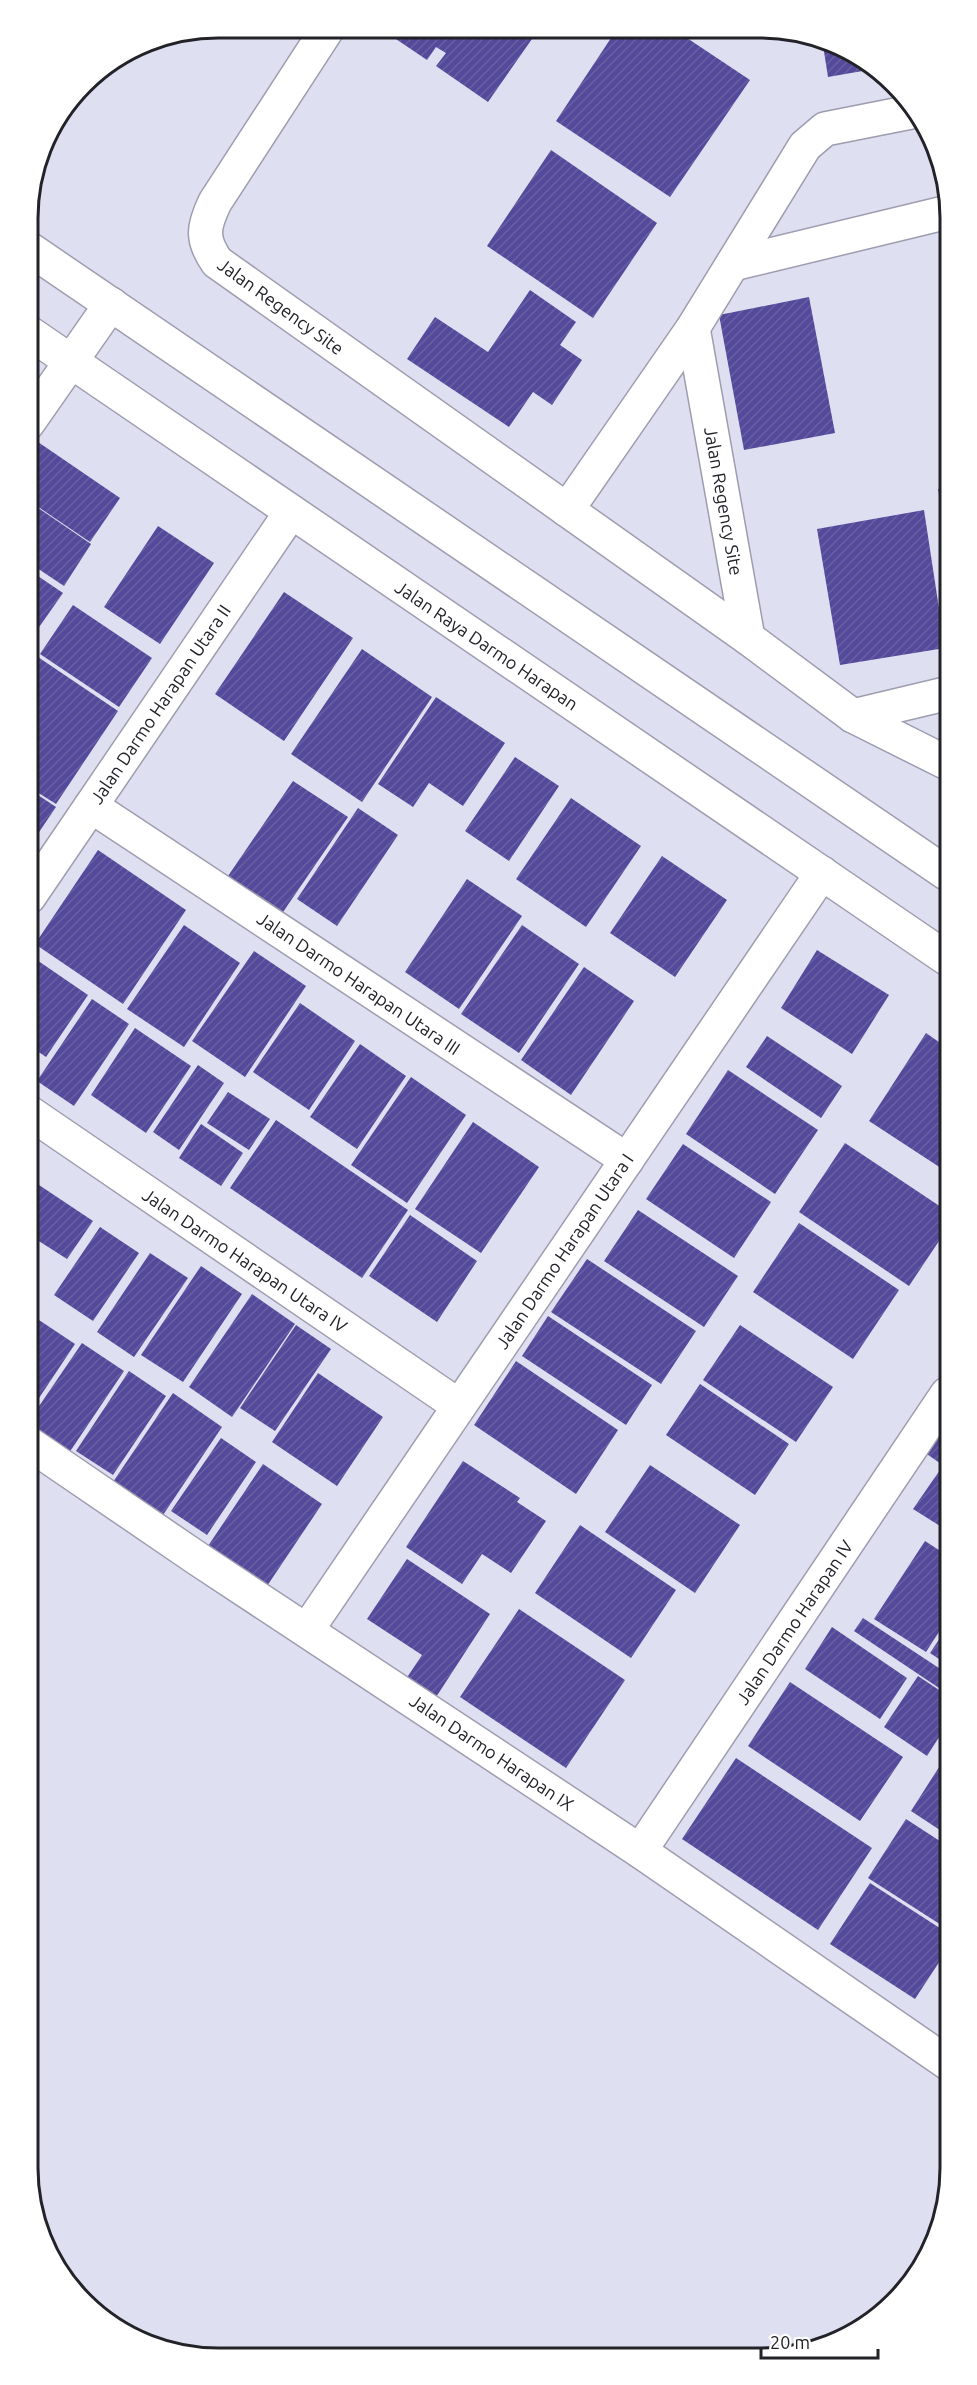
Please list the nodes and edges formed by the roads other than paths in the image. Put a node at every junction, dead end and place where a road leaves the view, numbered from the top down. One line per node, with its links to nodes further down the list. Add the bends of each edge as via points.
1 (322, 38): 11 (street, Jalan Regency Site, via 215,202 204,234 207,249 217,262)
2 (905, 113): 5 (street, via 825,129 805,146)
3 (940, 214): 5 (street)
4 (38, 255): 6 (street)
5 (734, 264): 7 (street)
6 (111, 304): 9 (street); 18 (street)
7 (693, 328): 11 (street); 13 (street, Jalan Regency Site)
8 (38, 339): 9 (street, Jalan Raya Darmo Harapan)
9 (72, 362): 10 (street); 12 (street, Jalan Raya Darmo Harapan)
10 (38, 409)
11 (567, 510): 13 (street, Jalan Regency Site)
12 (291, 512): 17 (street, Jalan Darmo Harapan Utara II); 19 (street, Jalan Raya Darmo Harapan)
13 (748, 638): 15 (street, Jalan Regency Site)
14 (940, 695): 15 (street)
15 (853, 716): 16 (street, Jalan Regency Site)
16 (940, 759)
17 (91, 806): 20 (street, Jalan Darmo Harapan Utara II); 23 (street, Jalan Darmo Harapan Utara III)
18 (940, 869)
19 (822, 873): 21 (street, Jalan Raya Darmo Harapan); 23 (street, Jalan Darmo Harapan Utara I)
20 (38, 885)
21 (940, 954)
22 (38, 1118): 25 (street, Jalan Darmo Harapan Utara IV)
23 (627, 1160): 25 (street, Jalan Darmo Harapan Utara I)
24 (939, 1405): 28 (street, Jalan Darmo Harapan IV)
25 (459, 1406): 27 (street, Jalan Darmo Harapan Utara I)
26 (38, 1450): 27 (street, Jalan Darmo Harapan IX)
27 (307, 1630): 28 (street, Jalan Darmo Harapan IX)
28 (640, 1851): 29 (street, Jalan Darmo Harapan IX)
29 (939, 2047)

